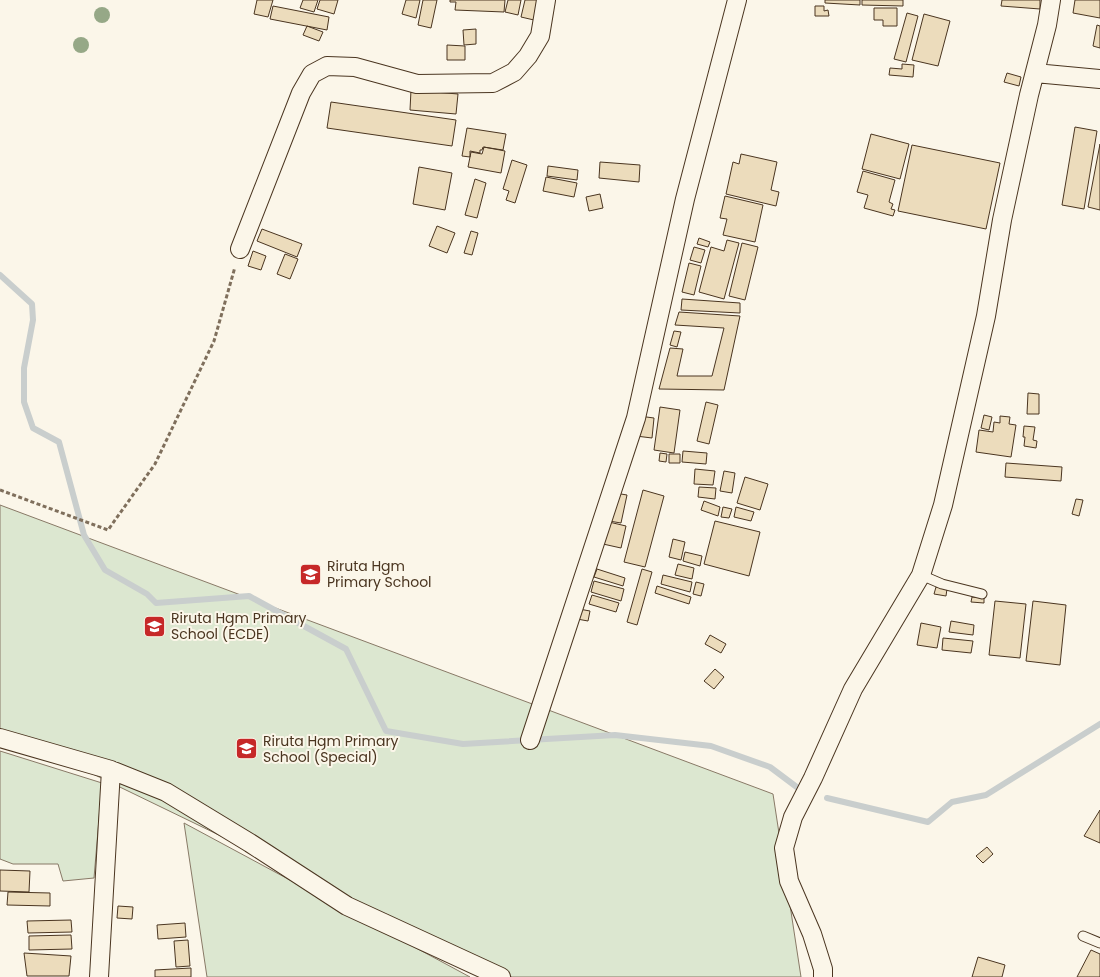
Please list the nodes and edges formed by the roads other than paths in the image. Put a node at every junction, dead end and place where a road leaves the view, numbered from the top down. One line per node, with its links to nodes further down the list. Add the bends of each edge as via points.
1 (546, 0): 6 (street, via 540,36 528,56 514,72 493,83 417,84 355,67 327,66 312,74 301,92)
2 (737, 0): 10 (street, via 685,199 636,418)
3 (1051, 0): 4 (street)
4 (1035, 73): 5 (street); 7 (street, via 1002,220 982,335 943,504)
5 (1100, 79)
6 (240, 249)
7 (920, 575): 8 (lane); 16 (street, via 853,690 793,817 784,848 789,881 812,934)
8 (982, 594)
9 (0, 738): 11 (street)
10 (530, 740)
11 (110, 770): 14 (street); 15 (street, via 166,792 347,906)
12 (1083, 936): 13 (lane)
13 (1100, 943)
14 (99, 977)
15 (501, 977)
16 (823, 977)

